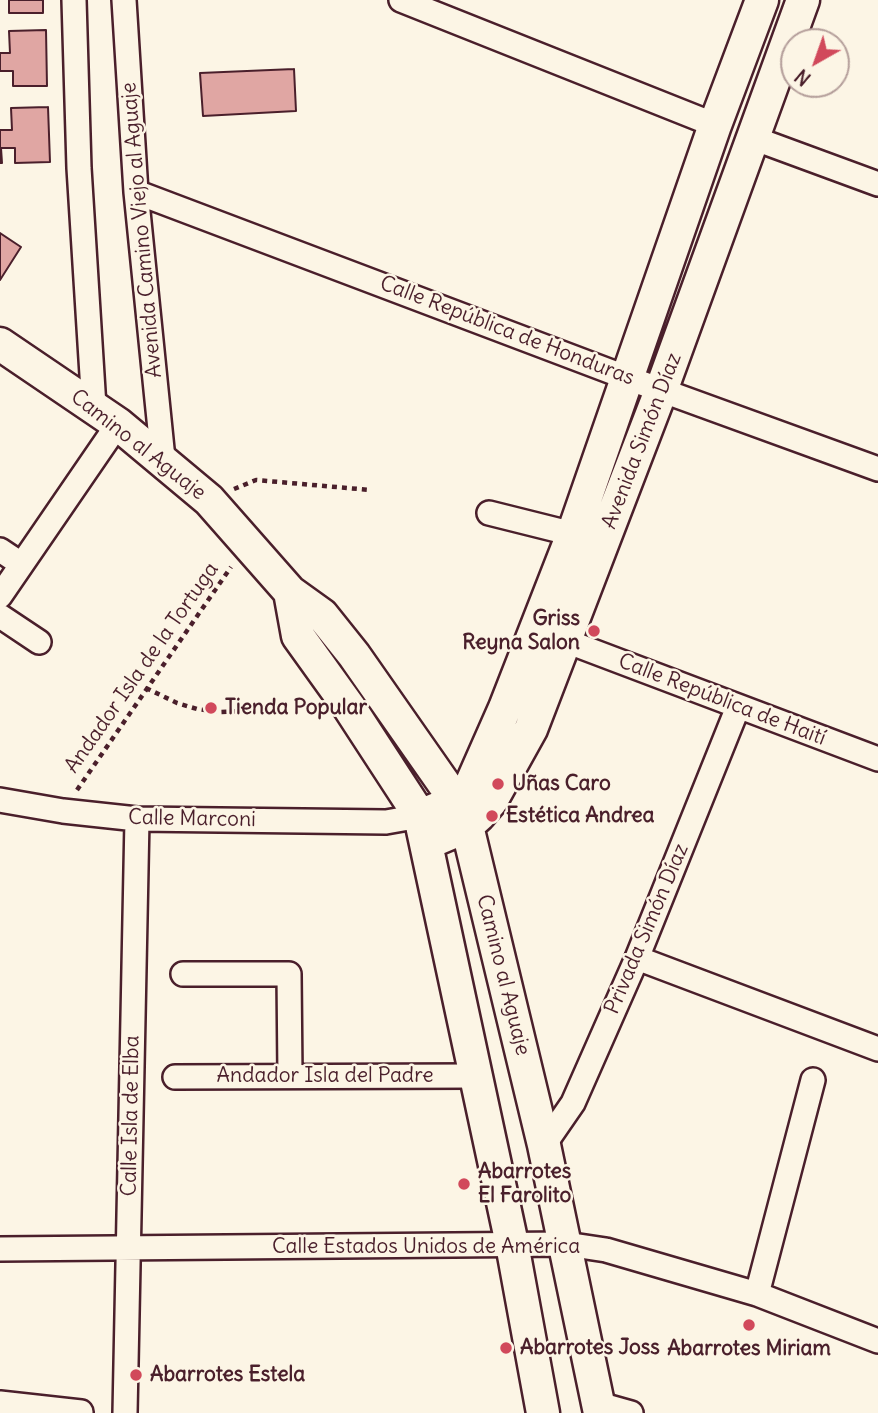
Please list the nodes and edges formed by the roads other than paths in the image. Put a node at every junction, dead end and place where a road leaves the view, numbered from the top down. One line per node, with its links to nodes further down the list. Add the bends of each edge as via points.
1 (75, 0): 13 (street, via 79,167)
2 (124, 0): 9 (street, Avenida Camino Viejo al Aguaje)
3 (401, 0): 6 (street)
4 (762, 0): 6 (main road, Avenida Simón Díaz)
5 (803, 0): 7 (main road, Avenida Simón Díaz)
6 (715, 125): 11 (main road, Avenida Simón Díaz)
7 (753, 138): 8 (street); 12 (main road, Avenida Simón Díaz)
8 (878, 184)
9 (136, 192): 11 (street, Calle República de Honduras); 14 (street, Avenida Camino Viejo al Aguaje)
10 (0, 344): 13 (main road, Camino al Aguaje)
11 (625, 377): 12 (street, Calle República de Honduras); 17 (main road, Avenida Simón Díaz)
12 (662, 388): 15 (street, Calle República de Honduras); 23 (main road, Avenida Simón Díaz)
13 (106, 416): 14 (main road, Camino al Aguaje); 19 (street)
14 (163, 459): 20 (main road, Camino al Aguaje, via 209,500)
15 (878, 469)
16 (489, 513): 17 (street)
17 (573, 534): 28 (main road, Avenida Simón Díaz)
18 (0, 550): 19 (street)
19 (21, 564): 21 (street)
20 (289, 592): 28 (main road, Camino al Aguaje, via 321,615 354,655); 30 (main road, Camino al Aguaje, via 298,636 349,707)
21 (0, 596)
22 (0, 616): 24 (street)
23 (566, 641): 25 (street, Calle República de Haití); 28 (main road, Avenida Simón Díaz, via 531,729 491,801)
24 (39, 642)
25 (738, 707): 26 (street, Calle República de Haití); 31 (street, Privada Simón Díaz)
26 (878, 759)
27 (0, 800): 29 (street, Calle Marconi)
28 (462, 814): 30 (main road, Avenida Simón Díaz); 38 (main road, Camino al Aguaje)
29 (137, 819): 30 (street, Calle Marconi, via 386,822); 41 (street, Calle Isla de Elba)
30 (424, 829): 35 (main road, Camino al Aguaje)
31 (637, 958): 33 (street); 38 (street, Privada Simón Díaz, via 573,1103)
32 (183, 974): 34 (street, via 289,974)
33 (878, 1049)
34 (290, 1076): 35 (street, Andador Isla del Padre); 36 (street, Andador Isla del Padre)
35 (475, 1076): 39 (main road, Camino al Aguaje)
36 (175, 1077)
37 (813, 1080): 43 (street)
38 (544, 1145): 40 (main road, Camino al Aguaje)
39 (512, 1244): 40 (street, Calle Estados Unidos de América); 41 (street, Calle Estados Unidos de América); 49 (main road, Camino al Aguaje)
40 (566, 1244): 43 (street, Calle Estados Unidos de América, via 606,1250); 46 (main road, Camino al Aguaje)
41 (128, 1248): 42 (street, Calle Estados Unidos de América); 48 (street, Calle Isla de Elba)
42 (0, 1250)
43 (757, 1294): 44 (street, Calle Estados Unidos de América)
44 (878, 1341)
45 (0, 1403): 47 (street)
46 (599, 1409): 50 (street)
47 (81, 1412)
48 (125, 1413)
49 (543, 1413)
50 (631, 1413)

